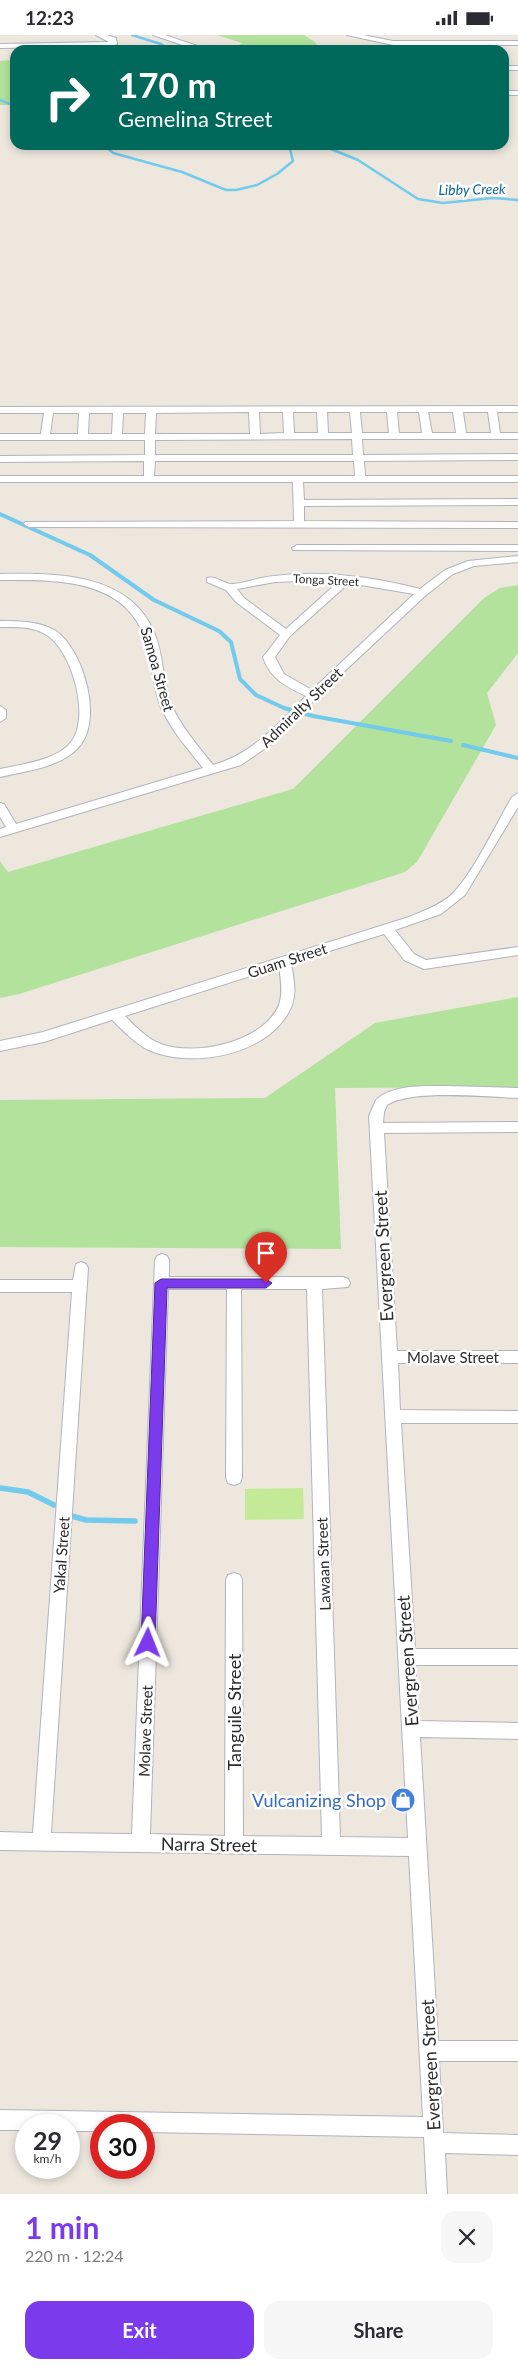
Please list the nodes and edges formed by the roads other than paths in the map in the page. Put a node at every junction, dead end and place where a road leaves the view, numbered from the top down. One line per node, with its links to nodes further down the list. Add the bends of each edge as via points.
1 (6, 35): 9 (street)
2 (58, 35): 7 (street)
3 (100, 35): 7 (street, via 113,40 113,44)
4 (157, 35): 8 (street)
5 (353, 38): 6 (street, via 394,43)
6 (518, 43)
7 (57, 45)
8 (189, 45)
9 (3, 46)
10 (392, 409): 11 (street); 23 (street); 29 (street)
11 (424, 409): 12 (street); 30 (street)
12 (458, 409): 13 (street); 31 (street)
13 (492, 409): 14 (street); 32 (street)
14 (518, 409)
15 (0, 410): 16 (street)
16 (49, 410): 17 (street); 35 (street)
17 (84, 410): 18 (street); 36 (street)
18 (118, 410): 19 (street); 37 (street)
19 (151, 410): 20 (street); 24 (street)
20 (254, 410): 21 (street); 25 (street)
21 (288, 410): 22 (street); 26 (street)
22 (322, 410): 23 (street); 27 (street)
23 (355, 410): 28 (street)
24 (150, 436): 25 (street); 37 (street); 38 (street)
25 (255, 436): 26 (street)
26 (289, 436): 27 (street)
27 (323, 436): 28 (street)
28 (357, 436): 29 (street); 39 (street)
29 (394, 436): 30 (street)
30 (426, 436): 31 (street)
31 (461, 436): 32 (street)
32 (496, 436): 33 (street)
33 (518, 436)
34 (0, 437): 35 (street)
35 (45, 437): 36 (street)
36 (83, 437): 37 (street)
37 (117, 437)
38 (150, 457): 39 (street); 41 (street); 43 (street)
39 (358, 457): 40 (street); 45 (street)
40 (518, 457)
41 (0, 459)
42 (0, 479): 43 (street)
43 (149, 479): 44 (street)
44 (298, 479): 45 (street); 47 (street)
45 (360, 479): 46 (street)
46 (518, 479)
47 (298, 503): 48 (street); 50 (street)
48 (518, 503)
49 (30, 524): 50 (street)
50 (298, 525): 51 (street)
51 (518, 525)
52 (297, 547): 53 (street)
53 (518, 548)
54 (518, 559): 59 (street, Admiralty Street, via 472,563 449,572)
55 (0, 577): 65 (street, Samoa Street, via 85,583 108,590 140,613 149,633 166,706)
56 (211, 580): 58 (street)
57 (346, 580): 58 (street, Tonga Street, via 272,579); 59 (street, Tonga Street, via 382,583); 61 (street)
58 (230, 588): 61 (street, via 240,600)
59 (422, 593): 62 (street, Admiralty Street)
60 (0, 624): 66 (street, via 29,626 54,634 70,654 77,671 85,717 80,738 64,753)
61 (286, 634): 62 (street, via 269,657 270,667 279,676)
62 (313, 695): 65 (street, Admiralty Street, via 253,752 237,762)
63 (0, 710): 64 (street)
64 (0, 718)
65 (211, 771): 69 (street, Admiralty Street)
66 (0, 773)
67 (517, 800): 71 (street, Guam Street, via 456,898 443,909)
68 (0, 807): 69 (street)
69 (13, 829): 70 (street, Admiralty Street)
70 (0, 833)
71 (387, 929): 72 (street, via 409,957 424,965); 73 (street, Guam Street)
72 (518, 951)
73 (284, 961): 74 (street, Guam Street); 74 (street, via 288,992 284,1007 269,1027 232,1047 192,1054 158,1049)
74 (115, 1015): 75 (street, Guam Street, via 44,1037)
75 (0, 1046)
76 (518, 1093): 77 (street, Evergreen Street, via 402,1093 380,1104)
77 (376, 1127): 78 (street); 87 (street, Evergreen Street)
78 (518, 1127)
79 (162, 1260): 81 (street, Molave Street)
80 (81, 1269): 86 (street, Yakal Street)
81 (161, 1283): 82 (street); 99 (street, Molave Street)
82 (234, 1283): 83 (street); 91 (street)
83 (314, 1283): 84 (street); 101 (street, Lawaan Street)
84 (344, 1283)
85 (0, 1286): 86 (street)
86 (80, 1286): 98 (street, Yakal Street)
87 (388, 1357): 88 (street, Molave Street); 89 (street, Evergreen Street)
88 (518, 1357)
89 (392, 1415): 90 (street); 93 (street, Evergreen Street)
90 (518, 1417)
91 (234, 1478)
92 (234, 1580): 100 (street, Tanguile Street)
93 (407, 1657): 94 (street); 95 (street, Evergreen Street)
94 (518, 1657)
95 (411, 1729): 96 (street); 102 (street, Evergreen Street)
96 (518, 1731)
97 (0, 1841): 98 (street, Narra Street)
98 (41, 1841): 99 (street, Narra Street)
99 (141, 1843): 100 (street, Narra Street)
100 (234, 1844): 101 (street, Narra Street)
101 (331, 1845): 102 (street, Narra Street)
102 (418, 1847): 103 (street, Evergreen Street)
103 (429, 2051): 104 (street); 106 (street, Evergreen Street)
104 (518, 2051)
105 (0, 2120): 106 (street)
106 (434, 2135): 107 (street); 108 (street, Evergreen Street)
107 (518, 2145)
108 (437, 2194)

